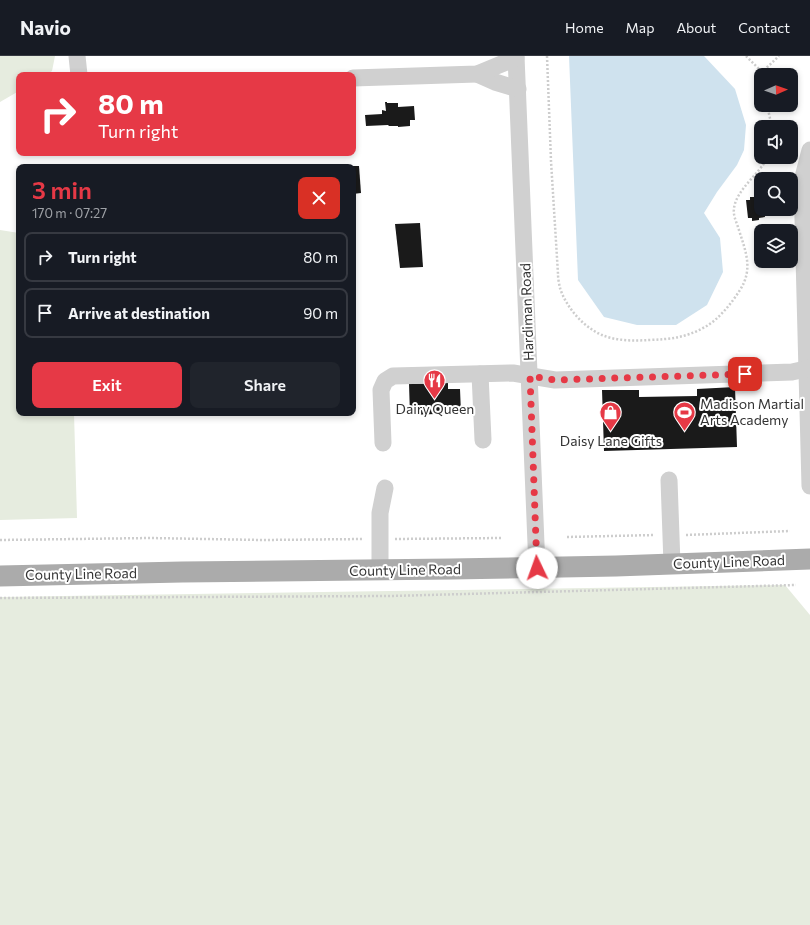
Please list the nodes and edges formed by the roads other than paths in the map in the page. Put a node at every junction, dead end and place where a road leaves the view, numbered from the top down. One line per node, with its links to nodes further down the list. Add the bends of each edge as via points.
1 (77, 56): 3 (street)
2 (516, 57): 4 (street); 6 (street, Hardiman Road)
3 (79, 72)
4 (477, 74): 5 (street); 6 (street)
5 (356, 78)
6 (518, 89): 11 (street, Hardiman Road)
7 (810, 150): 8 (street, via 802,181)
8 (808, 299): 9 (street)
9 (809, 368): 11 (street, via 792,372 555,380); 15 (street)
10 (480, 374): 11 (street, via 513,373); 12 (street); 13 (street, via 394,376 385,381 380,390)
11 (530, 376): 19 (street, Hardiman Road)
12 (483, 440)
13 (383, 443)
14 (670, 480): 18 (street)
15 (810, 486)
16 (384, 488): 20 (street, via 380,513)
17 (810, 559): 18 (main road, County Line Road)
18 (672, 564): 19 (main road, County Line Road)
19 (537, 568): 20 (main road, County Line Road)
20 (380, 570): 21 (main road, County Line Road)
21 (0, 576)

